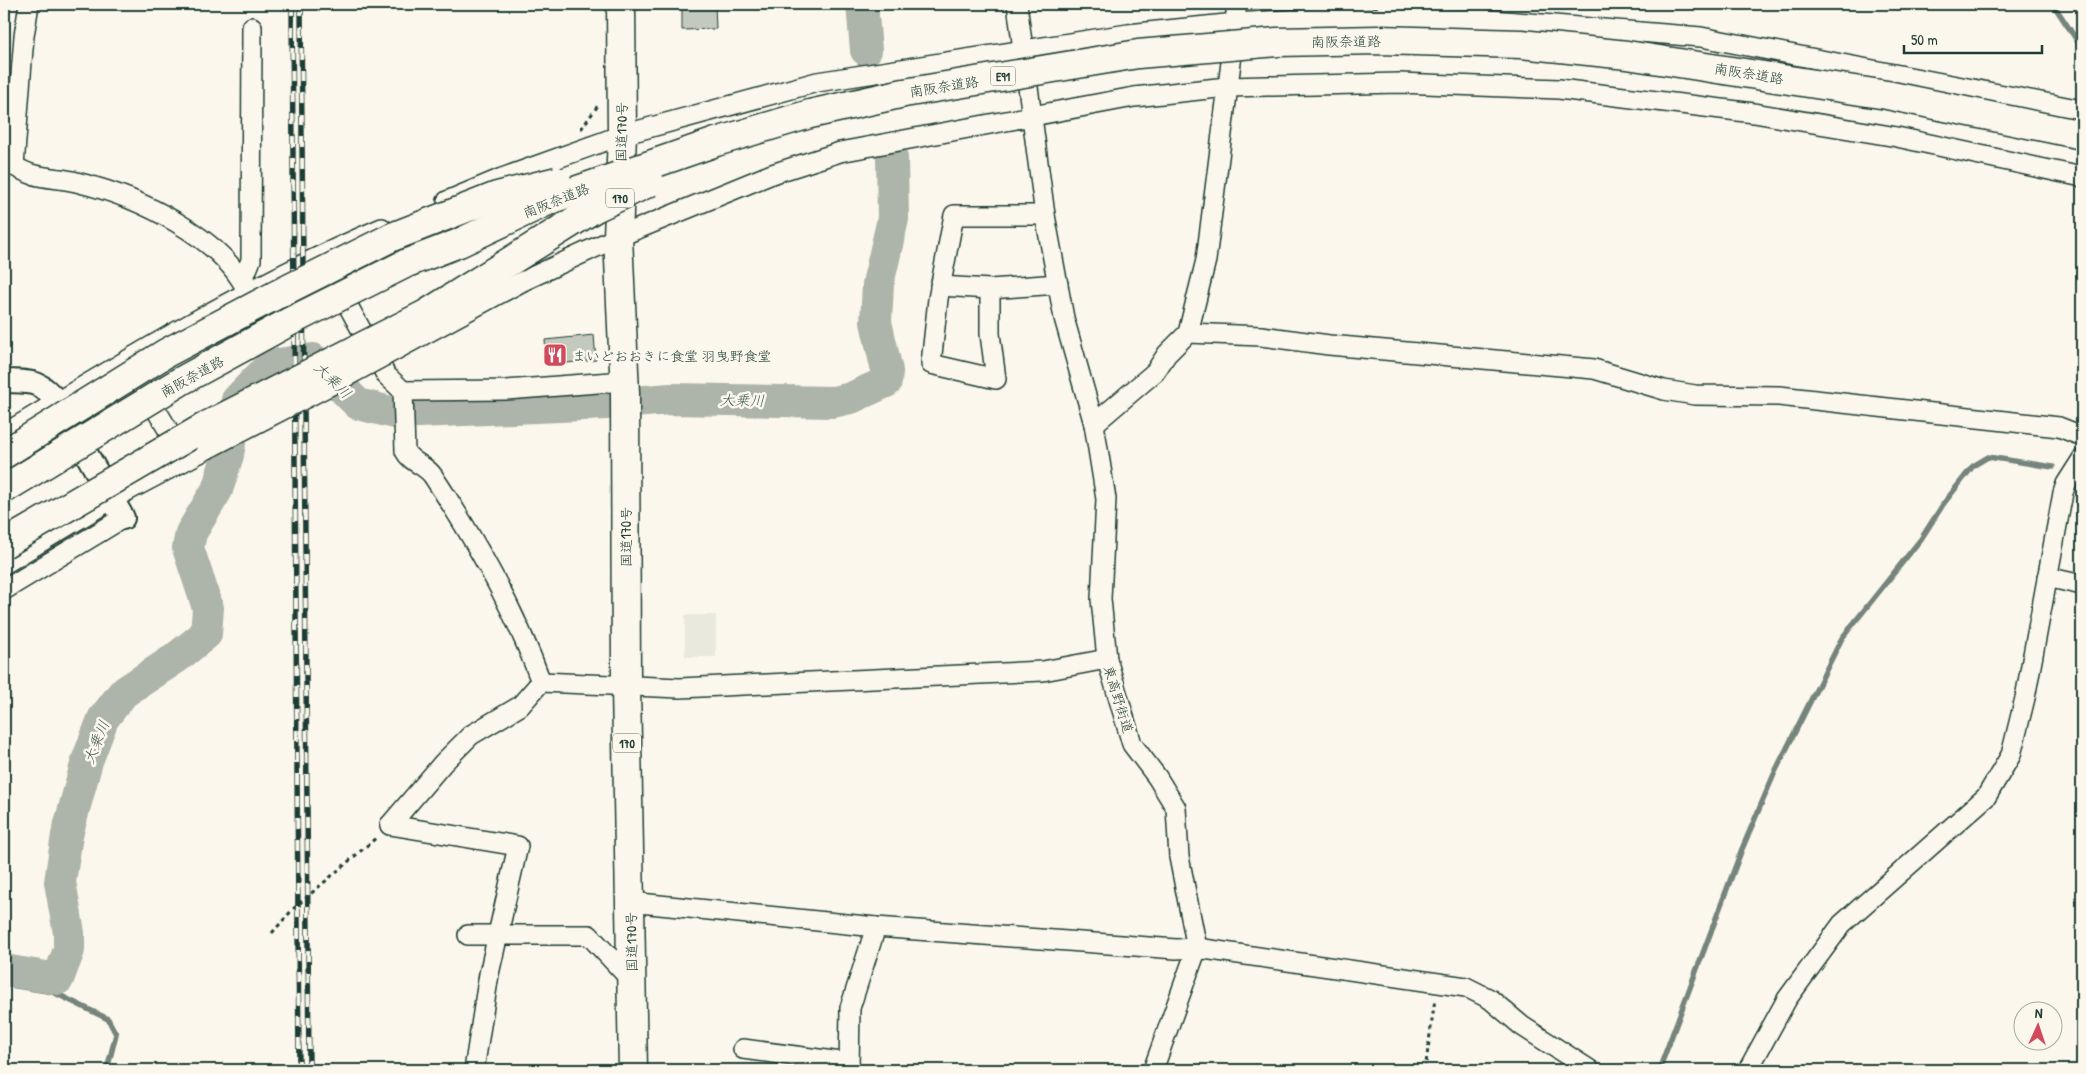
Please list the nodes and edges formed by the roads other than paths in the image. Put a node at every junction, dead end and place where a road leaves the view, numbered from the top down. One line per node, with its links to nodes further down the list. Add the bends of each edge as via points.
1 (29, 4): 16 (street)
2 (621, 4): 14 (highway, 国道170号 / 170)
3 (1017, 4): 8 (street, 東高野街道)
4 (1236, 4): 6 (street)
5 (1389, 11): 6 (street); 11 (street, via 1701,37)
6 (1236, 23): 8 (street, via 1128,34); 9 (street)
7 (252, 26): 23 (street, via 251,260)
8 (1023, 50): 12 (street, 東高野街道); 14 (street, via 817,82)
9 (1227, 87): 12 (street, via 1134,97); 17 (street, via 1399,83 1559,89 1754,113 1897,137); 26 (street, via 1206,260)
10 (904, 93): 15 (highway, 南阪奈道路 / E91, bridge, via 1138,54 1277,42 1379,40 1521,44 1627,55 1887,95); 39 (highway, 南阪奈道路 / E91, bridge, via 810,114 716,142 552,199 460,243 407,263 289,322 181,380); 41 (highway, bridge, via 722,155 625,193 575,220 426,314 208,425)
11 (2082, 110)
12 (1032, 115): 19 (street, 東高野街道); 20 (street, via 840,152 772,174)
13 (2082, 122): 18 (highway, 南阪奈道路 / E91, via 1730,54 1522,32 1278,31 1132,42 862,88 713,123)
14 (622, 135): 20 (highway, 国道170号 / 170); 21 (street, via 502,178)
15 (2082, 135)
16 (9, 164): 23 (street, via 31,174 80,182 124,197 189,229 230,264)
17 (2082, 177)
18 (557, 181): 35 (highway, bridge, via 497,196 392,237 166,353); 38 (highway, 南阪奈道路 / E91, bridge, via 268,321 174,371)
19 (1045, 215): 22 (street, 東高野街道); 24 (street, via 954,215)
20 (618, 237): 29 (highway, 国道170号 / 170); 37 (street, bridge, via 523,281)
21 (321, 257): 23 (street); 31 (street)
22 (1058, 284): 25 (street); 32 (street, 東高野街道, via 1064,318)
23 (246, 286): 27 (street)
24 (940, 286): 25 (street); 25 (street, via 931,364 996,379 990,334)
25 (990, 289)
26 (1188, 334): 32 (street, via 1167,354 1155,372); 34 (street, via 1260,336 1594,370 1664,390 1695,395 1779,396 2059,427)
27 (126, 360): 30 (street); 37 (street)
28 (4, 381): 30 (street, via 33,382 46,388)
29 (625, 396): 31 (street, via 506,390); 48 (highway, 国道170号 / 170)
30 (57, 402): 33 (street); 40 (street)
31 (403, 405): 47 (street, via 405,451 409,459 431,473 485,560 528,645)
32 (1094, 424): 46 (street, 東高野街道, via 1106,499 1101,599)
33 (4, 434)
34 (2082, 436)
35 (4, 454)
36 (2082, 459): 43 (street, via 2062,494)
37 (186, 460): 40 (street)
38 (4, 475)
39 (4, 489)
40 (117, 508): 42 (street); 45 (street)
41 (4, 544)
42 (4, 564)
43 (2046, 577): 44 (street); 62 (street, via 2025,698 2006,764 1986,796 1842,924 1787,998)
44 (2082, 585)
45 (4, 590)
46 (1107, 659): 48 (street, via 1043,671 680,688); 53 (street, 東高野街道, via 1132,744 1176,808 1179,857)
47 (542, 682): 48 (street); 52 (street, via 520,706 471,736 443,763 390,825 518,846)
48 (626, 686): 49 (highway, 国道170号 / 170)
49 (630, 902): 50 (street); 54 (highway, 国道170号 / 170)
50 (876, 927): 53 (street); 57 (street, via 850,1008)
51 (468, 935): 52 (street)
52 (498, 935): 54 (street, via 589,935); 58 (street)
53 (1197, 948): 60 (street); 61 (street, via 1466,987 1490,999 1522,1026)
54 (632, 980): 59 (highway, 国道170号 / 170)
55 (743, 1049): 56 (street)
56 (784, 1062): 57 (street)
57 (850, 1067)
58 (474, 1070)
59 (633, 1070)
60 (1153, 1070)
61 (1590, 1070)
62 (1748, 1070)

